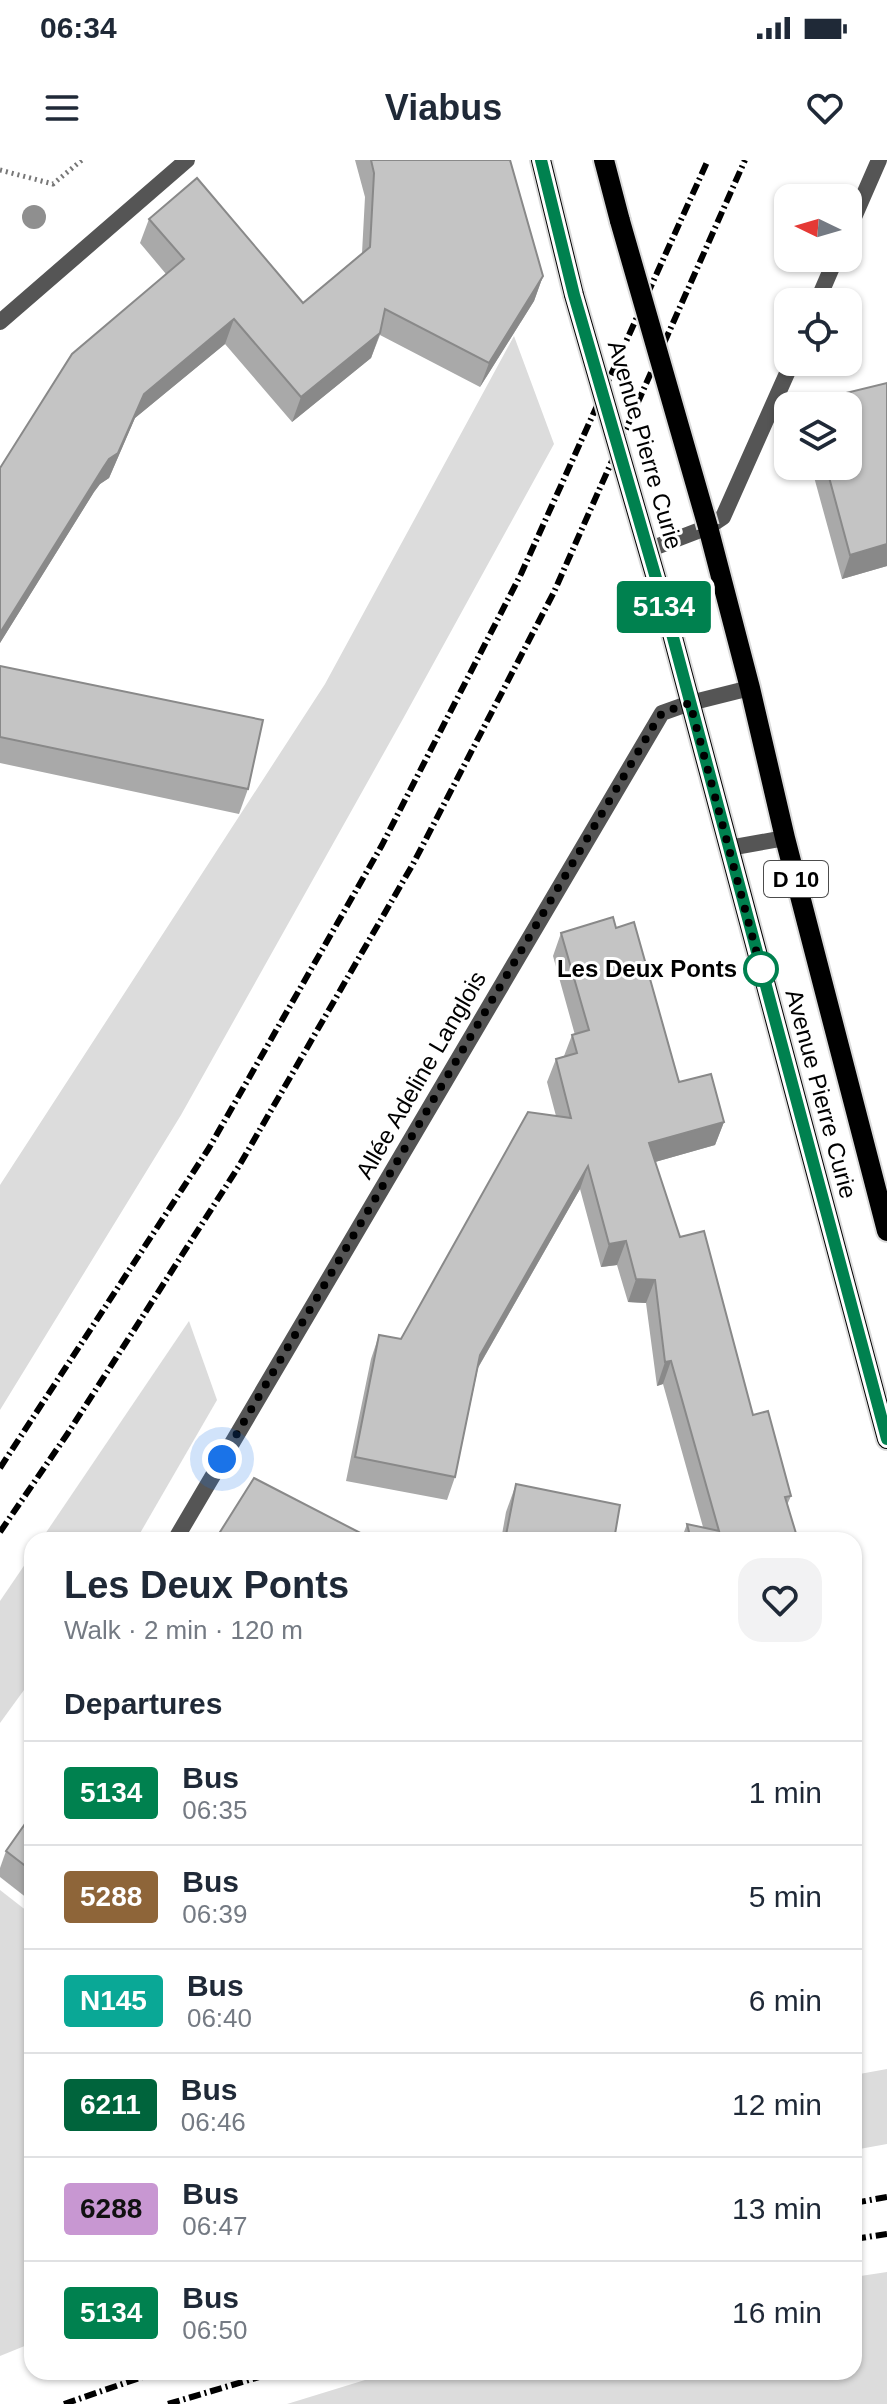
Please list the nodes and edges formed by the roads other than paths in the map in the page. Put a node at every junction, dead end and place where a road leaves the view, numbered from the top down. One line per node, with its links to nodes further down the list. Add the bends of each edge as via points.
1 (187, 160): 6 (street)
2 (541, 160): 9 (main road, Avenue Pierre Curie / D 10, bridge)
3 (604, 160): 8 (main road, Avenue Pierre Curie / D 10, bridge)
4 (879, 160): 5 (street)
5 (862, 199)
6 (0, 322)
7 (786, 376): 8 (street, via 723,517)
8 (708, 527): 9 (street); 10 (main road, Avenue Pierre Curie / D 10)
9 (648, 550): 11 (main road, Avenue Pierre Curie / D 10, bridge)
10 (750, 688): 11 (street, Allée Adeline Langlois); 12 (main road, Avenue Pierre Curie / D 10)
11 (690, 703): 13 (main road, Avenue Pierre Curie / D 10); 16 (street, Allée Adeline Langlois, via 662,713 651,730)
12 (785, 838): 13 (street); 14 (main road, Avenue Pierre Curie / D 10)
13 (729, 848): 15 (main road, Avenue Pierre Curie / D 10)
14 (887, 1231)
15 (887, 1439)
16 (180, 1532)

